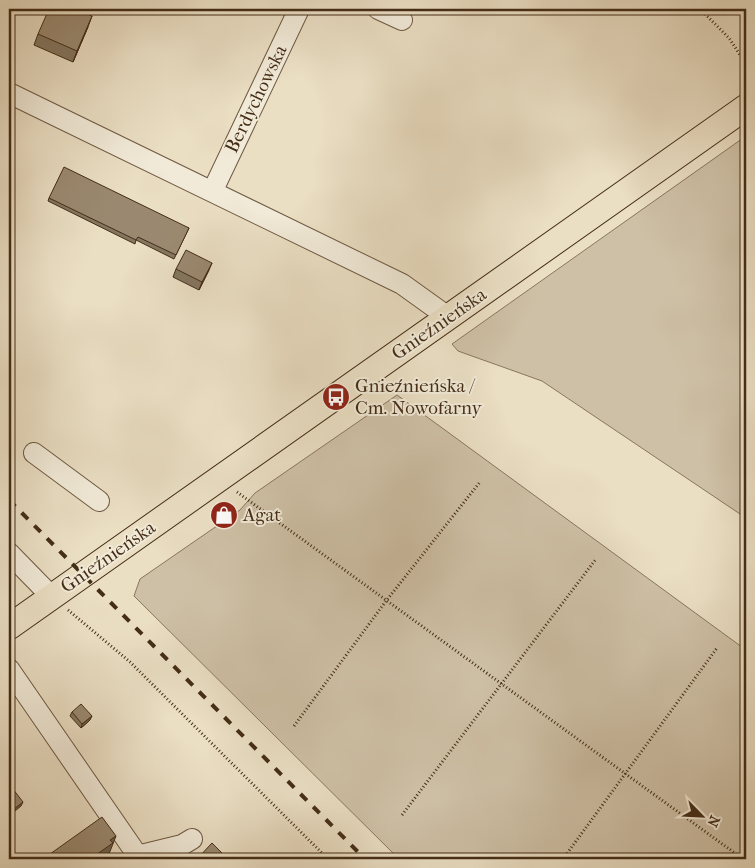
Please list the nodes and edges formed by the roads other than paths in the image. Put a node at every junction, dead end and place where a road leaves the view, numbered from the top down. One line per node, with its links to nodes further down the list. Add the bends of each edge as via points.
1 (299, 9): 6 (street, Berdychowska)
2 (378, 9): 3 (street)
3 (402, 20)
4 (9, 93): 6 (street)
5 (746, 107): 7 (main road, Gnieźnieńska)
6 (213, 190): 7 (street, via 402,284)
7 (448, 317): 11 (main road, Gnieźnieńska)
8 (34, 453): 9 (street)
9 (99, 501)
10 (9, 553): 11 (street)
11 (52, 597): 12 (main road, Gnieźnieńska)
12 (9, 627)
13 (9, 669): 15 (street)
14 (192, 839): 15 (street)
15 (136, 858)

